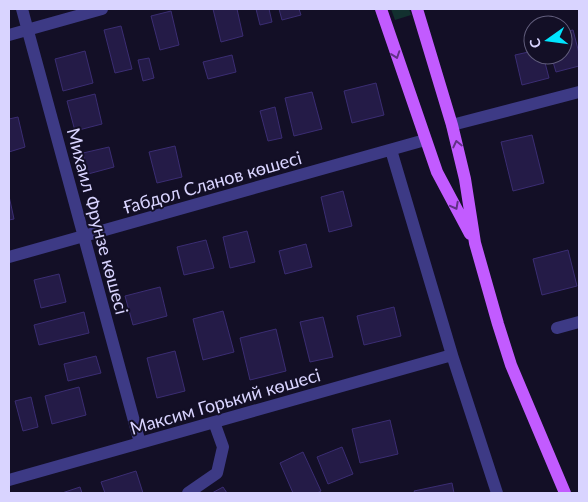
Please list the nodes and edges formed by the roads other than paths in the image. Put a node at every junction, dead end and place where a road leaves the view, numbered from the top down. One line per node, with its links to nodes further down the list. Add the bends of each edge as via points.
1 (22, 9): 5 (street, Михаил Фрунзе көшесі)
2 (102, 9): 5 (street)
3 (381, 9): 9 (main road, one-way to 9)
4 (417, 9): 8 (main road)
5 (27, 30): 6 (street); 11 (street, Михаил Фрунзе көшесі)
6 (9, 35)
7 (579, 92): 8 (street)
8 (452, 125): 12 (main road, one-way to 8)
9 (425, 140): 10 (street, Ғабдол Сланов көшесі); 12 (main road, one-way to 12, via 437,172)
10 (391, 150): 11 (street, Ғабдол Сланов көшесі); 16 (street)
11 (84, 236): 13 (street, Ғабдол Сланов көшесі); 18 (street, Михаил Фрунзе көшесі)
12 (475, 243): 22 (main road, via 511,365)
13 (9, 257)
14 (579, 322): 15 (street)
15 (557, 328)
16 (452, 355): 17 (street, Максим Горький көшесі); 21 (street)
17 (214, 422): 18 (street, Максим Горький көшесі); 20 (street, via 223,447 217,473)
18 (140, 443): 19 (street, Максим Горький көшесі)
19 (9, 480)
20 (188, 493)
21 (497, 493)
22 (564, 493)

